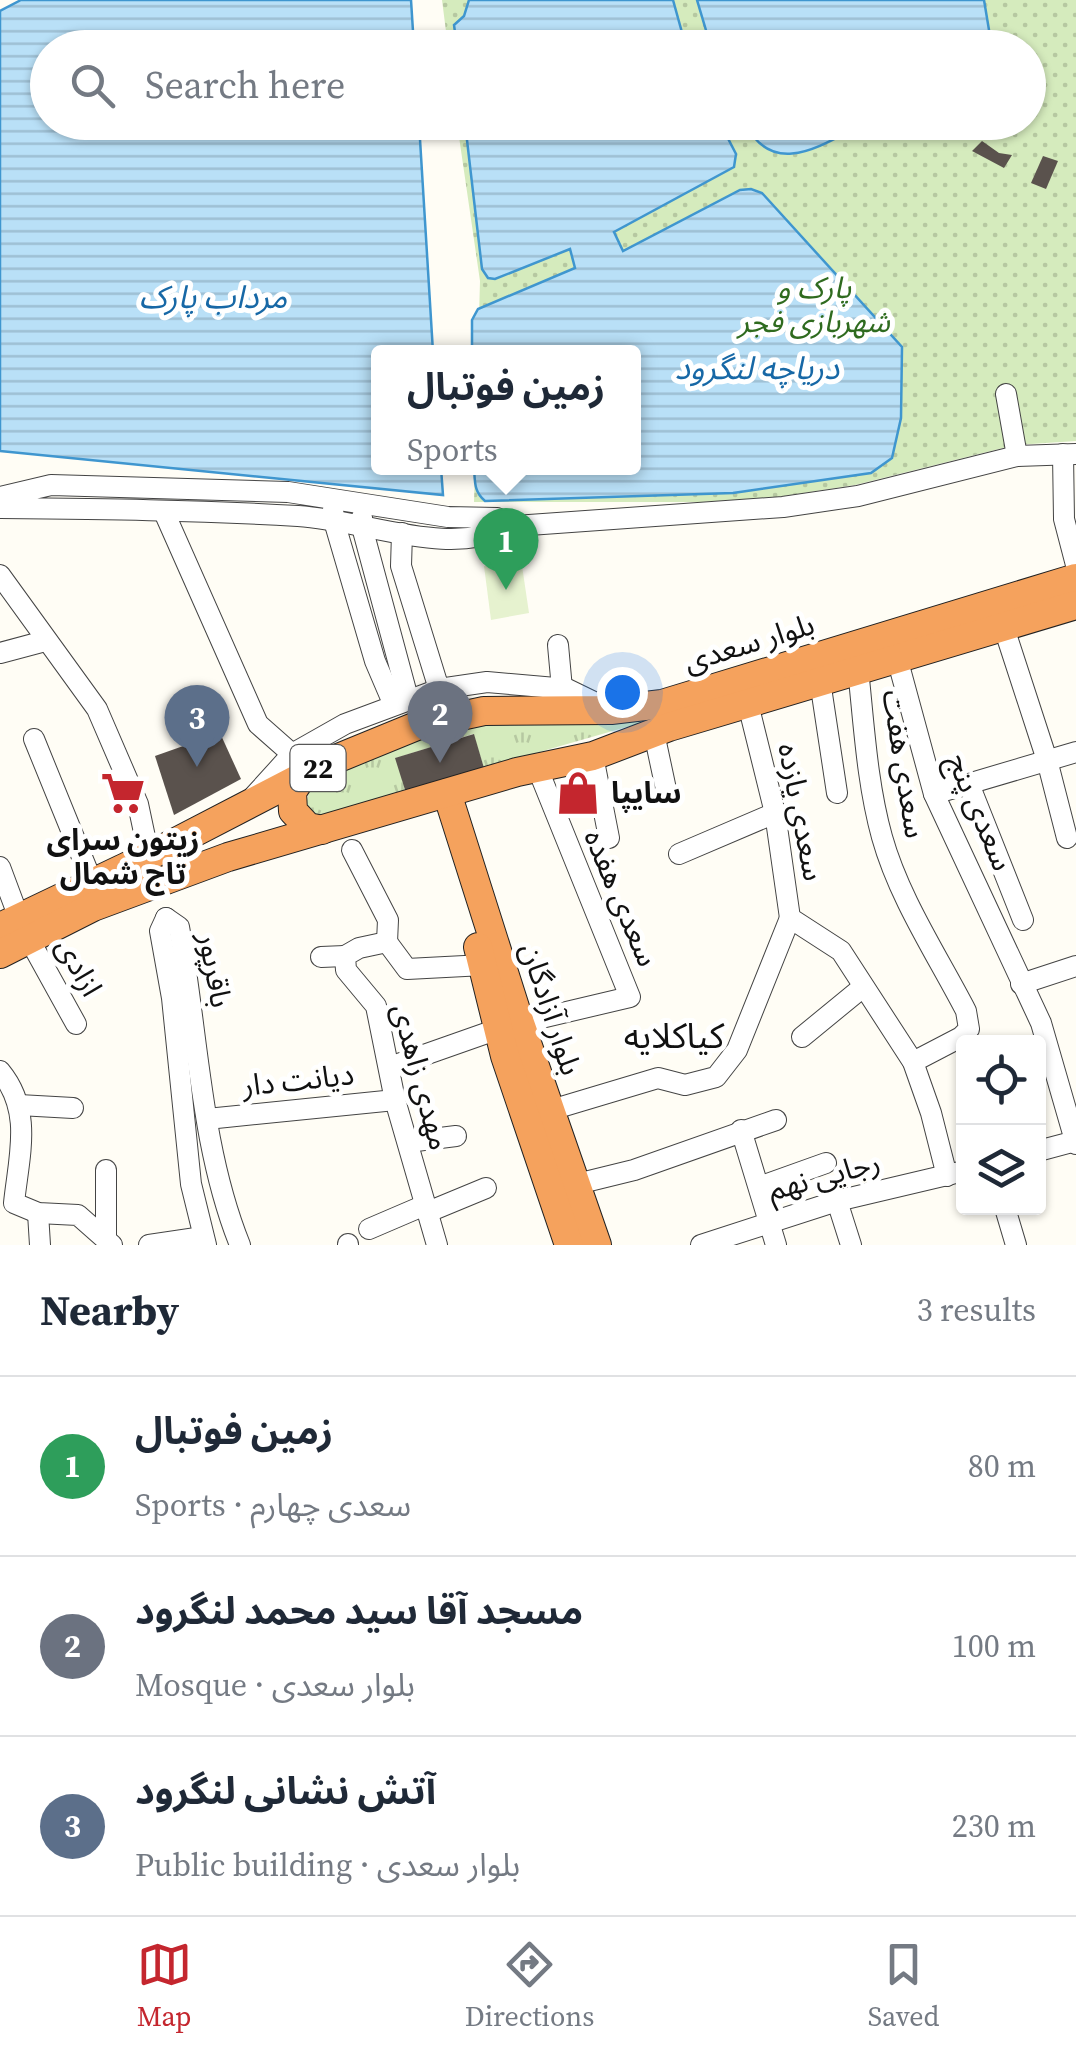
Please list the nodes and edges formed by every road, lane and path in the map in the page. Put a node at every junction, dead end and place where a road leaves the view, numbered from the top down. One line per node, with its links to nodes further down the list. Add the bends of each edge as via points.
1 (1006, 394): 3 (street)
2 (1070, 454): 3 (street); 13 (street, via 1064,519)
3 (1016, 456): 10 (street, via 858,496 784,507)
4 (0, 497): 5 (street, via 51,484)
5 (332, 498): 6 (street); 9 (street)
6 (362, 502): 10 (street, via 498,518); 11 (street)
7 (0, 508): 8 (street)
8 (164, 512): 9 (street); 34 (street, via 258,724)
9 (334, 521): 11 (street); 26 (street, via 376,660)
10 (515, 526): 12 (street, via 452,540)
11 (362, 527): 12 (street); 26 (street)
12 (402, 534): 24 (street, via 401,566)
13 (1076, 565)
14 (0, 576): 18 (street)
15 (1076, 578): 28 (highway, بلوار سعدی / 22, via 662,704)
16 (1076, 605): 17 (highway, بلوار سعدی / 22)
17 (1004, 628): 21 (highway, بلوار سعدی / 22); 33 (street)
18 (45, 641): 20 (street); 50 (street, via 97,710 138,804)
19 (558, 645): 25 (street)
20 (0, 653)
21 (897, 658): 22 (highway, بلوار سعدی / 22); 39 (street, سعدی پنج)
22 (858, 669): 23 (highway, بلوار سعدی / 22); 67 (street, سعدی هفت, via 878,816 893,868 966,1011 968,1028 961,1038)
23 (820, 681): 27 (highway, بلوار سعدی / 22); 37 (street)
24 (439, 688): 25 (street, via 488,682); 26 (street)
25 (562, 689): 28 (street)
26 (401, 701): 34 (street, via 345,724)
27 (748, 704): 29 (highway, بلوار سعدی / 22); 42 (street, سعدی یازده)
28 (611, 710): 34 (highway, بلوار سعدی / 22, via 458,714)
29 (654, 733): 32 (highway, بلوار سعدی / 22); 38 (street)
30 (34, 739): 51 (street)
31 (1076, 752): 33 (street)
32 (593, 756): 35 (highway, بلوار سعدی / 22); 44 (street)
33 (1047, 760): 36 (street); 45 (street)
34 (298, 765): 41 (highway, بلوار سعدی / 22); 43 (highway, via 293,811 302,823)
35 (537, 767): 40 (highway, بلوار سعدی / 22); 65 (street, سعدی هفده, via 630,997)
36 (969, 784): 39 (street); 54 (street)
37 (837, 793)
38 (668, 794)
39 (934, 794): 62 (street, سعدی پنج)
40 (441, 795): 43 (highway, بلوار سعدی / 22); 60 (highway, بلوار آزادگان); 65 (highway, بلوار آزادگان)
41 (239, 809): 47 (highway, via 259,824 260,838); 50 (highway, بلوار سعدی / 22)
42 (775, 814): 48 (street); 53 (street, سعدی یازده)
43 (322, 830): 47 (highway, بلوار سعدی / 22)
44 (608, 838)
45 (1067, 838)
46 (352, 850): 56 (street, via 388,920)
47 (246, 852): 50 (highway, بلوار سعدی / 22)
48 (679, 854)
49 (0, 868): 55 (street, ازادی)
50 (153, 869): 51 (highway, بلوار سعدی / 22); 52 (street); 55 (highway, بلوار سعدی / 22, via 94,907)
51 (93, 884): 55 (highway, بلوار سعدی / 22)
52 (166, 918): 74 (street, باقرپور, via 179,926); 94 (street, باقرپور, via 160,931)
53 (790, 918): 63 (street, سعدی یازده, via 841,951); 73 (street, via 737,1050 716,1077 685,1084 658,1078)
54 (1023, 920)
55 (16, 928): 57 (highway, بلوار سعدی / 22); 64 (street, ازادی)
56 (387, 942): 58 (street); 60 (street, via 406,969)
57 (0, 954)
58 (344, 956): 59 (street); 68 (street, مهدی زاهدی, via 346,970 376,1006)
59 (321, 957)
60 (484, 965): 65 (highway, بلوار آزادگان)
61 (1076, 966): 62 (street)
62 (1021, 984): 79 (street, سعدی پنج, via 1040,1023)
63 (863, 986): 66 (street); 67 (street, سعدی یازده)
64 (76, 1024)
65 (509, 1026): 68 (street); 73 (highway, بلوار آزادگان); 100 (highway, بلوار آزادگان)
66 (802, 1037)
67 (913, 1062): 84 (street, سعدی یازده)
68 (390, 1067): 70 (street, مهدی زاهدی)
69 (0, 1071): 71 (street)
70 (395, 1100): 74 (street, دیانت دار); 78 (street, مهدی زاهدی)
71 (19, 1105): 72 (street); 82 (street)
72 (73, 1108)
73 (551, 1110): 85 (highway, بلوار آزادگان)
74 (208, 1119): 98 (street, باقرپور)
75 (776, 1120): 76 (street)
76 (741, 1130): 85 (street); 86 (street)
77 (456, 1136): 78 (street)
78 (408, 1142): 89 (street, مهدی زاهدی)
79 (1076, 1142): 80 (street)
80 (1046, 1149)
81 (826, 1163): 86 (street)
82 (8, 1170): 90 (street, via 14,1203)
83 (106, 1170): 95 (street)
84 (955, 1174): 88 (street, رجایی نهم)
85 (577, 1184): 101 (highway, بلوار آزادگان)
86 (759, 1187): 92 (street)
87 (486, 1188): 89 (street)
88 (837, 1201): 92 (street, رجایی نهم); 104 (street)
89 (426, 1209): 93 (street); 99 (street, مهدی زاهدی)
90 (38, 1213): 95 (street, via 78,1215); 96 (street)
91 (1006, 1215): 105 (street)
92 (770, 1222): 102 (street, رجایی نهم); 103 (street)
93 (369, 1228)
94 (204, 1241): 97 (street)
95 (109, 1242)
96 (40, 1245)
97 (149, 1245)
98 (240, 1245)
99 (437, 1245)
100 (569, 1245)
101 (597, 1245)
102 (701, 1245)
103 (776, 1245)
104 (851, 1245)
105 (1016, 1245)

